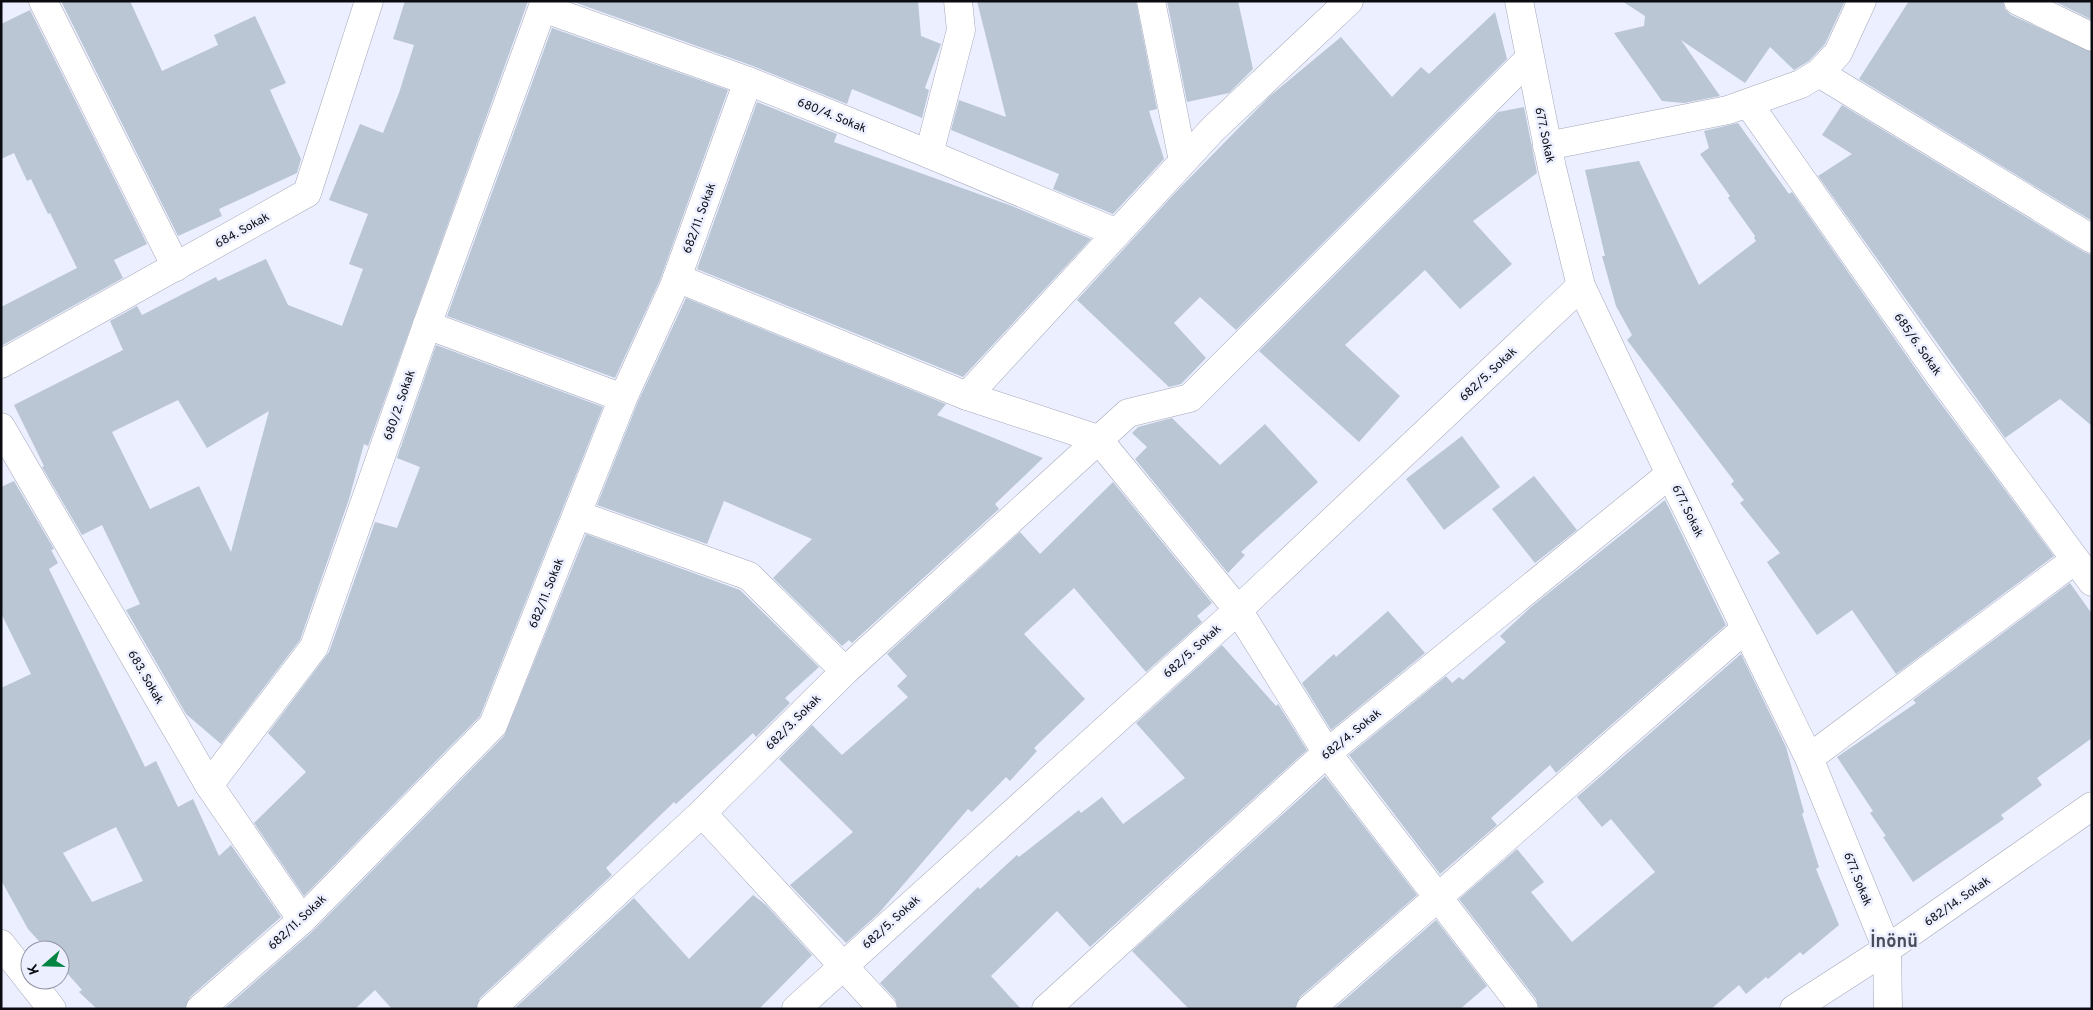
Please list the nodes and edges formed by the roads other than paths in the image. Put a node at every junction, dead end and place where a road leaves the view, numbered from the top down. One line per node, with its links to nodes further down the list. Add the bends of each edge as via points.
1 (42, 1): 20 (street)
2 (369, 1): 20 (street, 684. Sokak, via 307,193)
3 (958, 1): 16 (street, via 961,30)
4 (1150, 1): 17 (street)
5 (1519, 1): 11 (street, 677. Sokak)
6 (1862, 1): 12 (street, via 1838,53)
7 (2018, 1): 10 (street)
8 (544, 4): 13 (street, 680/4. Sokak); 23 (street, 680/2. Sokak)
9 (1337, 6): 17 (street)
10 (2092, 37)
11 (1530, 59): 15 (street, 677. Sokak); 28 (street, 682/3. Sokak, via 1190,398 1128,413)
12 (1818, 72): 14 (street, via 1788,90); 19 (street)
13 (748, 82): 16 (street, 680/4. Sokak); 21 (street, 682/11. Sokak)
14 (1748, 103): 15 (street, via 1728,110); 31 (street, 685/6. Sokak, via 1940,376)
15 (1547, 146): 22 (street, 677. Sokak)
16 (930, 154): 18 (street, 680/4. Sokak)
17 (1183, 161): 18 (street)
18 (1116, 233): 25 (street)
19 (2092, 239)
20 (176, 267): 24 (street, 684. Sokak)
21 (677, 278): 25 (street); 26 (street, 682/11. Sokak)
22 (1581, 286): 29 (street, 677. Sokak); 33 (street, 682/5. Sokak)
23 (427, 325): 26 (street); 38 (street, 680/2. Sokak, via 314,647)
24 (1, 364)
25 (967, 396): 28 (street)
26 (623, 398): 30 (street, 682/11. Sokak)
27 (1, 427): 38 (street, 683. Sokak)
28 (1098, 439): 33 (street); 35 (street, 682/3. Sokak)
29 (1670, 474): 34 (street, 677. Sokak); 36 (street, 682/4. Sokak)
30 (578, 516): 35 (street, via 749,576); 42 (street, 682/11. Sokak, via 493,725)
31 (2075, 560): 32 (street, 685/6. Sokak); 37 (street)
32 (2092, 582)
33 (1238, 610): 36 (street); 45 (street, 682/5. Sokak)
34 (1745, 629): 37 (street, 677. Sokak); 41 (street)
35 (845, 671): 40 (street, 682/3. Sokak)
36 (1327, 753): 41 (street); 51 (street, 682/4. Sokak)
37 (1809, 758): 44 (street, 677. Sokak)
38 (208, 784): 42 (street, 683. Sokak)
39 (2092, 806): 44 (street, 682/14. Sokak)
40 (702, 813): 45 (street); 48 (street, 682/3. Sokak)
41 (1437, 898): 52 (street); 53 (street)
42 (302, 920): 47 (street, 682/11. Sokak)
43 (1, 944): 46 (street)
44 (1887, 949): 54 (street, 682/14. Sokak); 55 (street, 677. Sokak)
45 (843, 966): 49 (street, 682/5. Sokak); 50 (street)
46 (52, 1009)
47 (200, 1009)
48 (491, 1009)
49 (796, 1009)
50 (883, 1009)
51 (1046, 1009)
52 (1310, 1009)
53 (1524, 1009)
54 (1794, 1009)
55 (1888, 1009)

